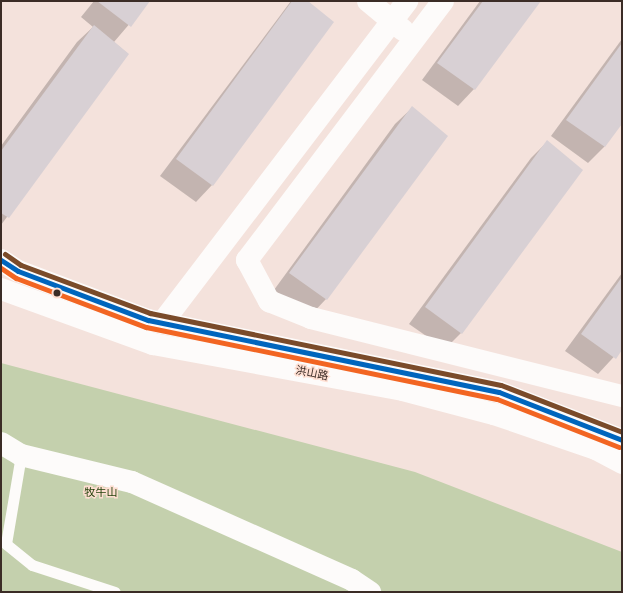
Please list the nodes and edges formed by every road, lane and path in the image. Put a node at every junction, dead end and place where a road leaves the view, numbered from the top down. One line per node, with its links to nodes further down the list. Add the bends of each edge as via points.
1 (368, 1): 4 (street)
2 (407, 1): 4 (street)
3 (443, 1): 5 (street)
4 (392, 21): 5 (street); 8 (street)
5 (414, 39): 9 (street, via 248,260 269,301 311,318)
6 (1, 260): 8 (street, 洪山路, via 18,271)
7 (1, 289): 13 (street, 洪山路, via 57,312 152,344 403,390 494,414 596,449)
8 (162, 323): 10 (street, 洪山路, via 498,392)
9 (622, 396)
10 (622, 440)
11 (1, 443): 12 (street)
12 (21, 455): 14 (lane, via 6,544 32,565); 15 (street, via 132,482 352,580)
13 (622, 463)
14 (115, 592)
15 (370, 592)

